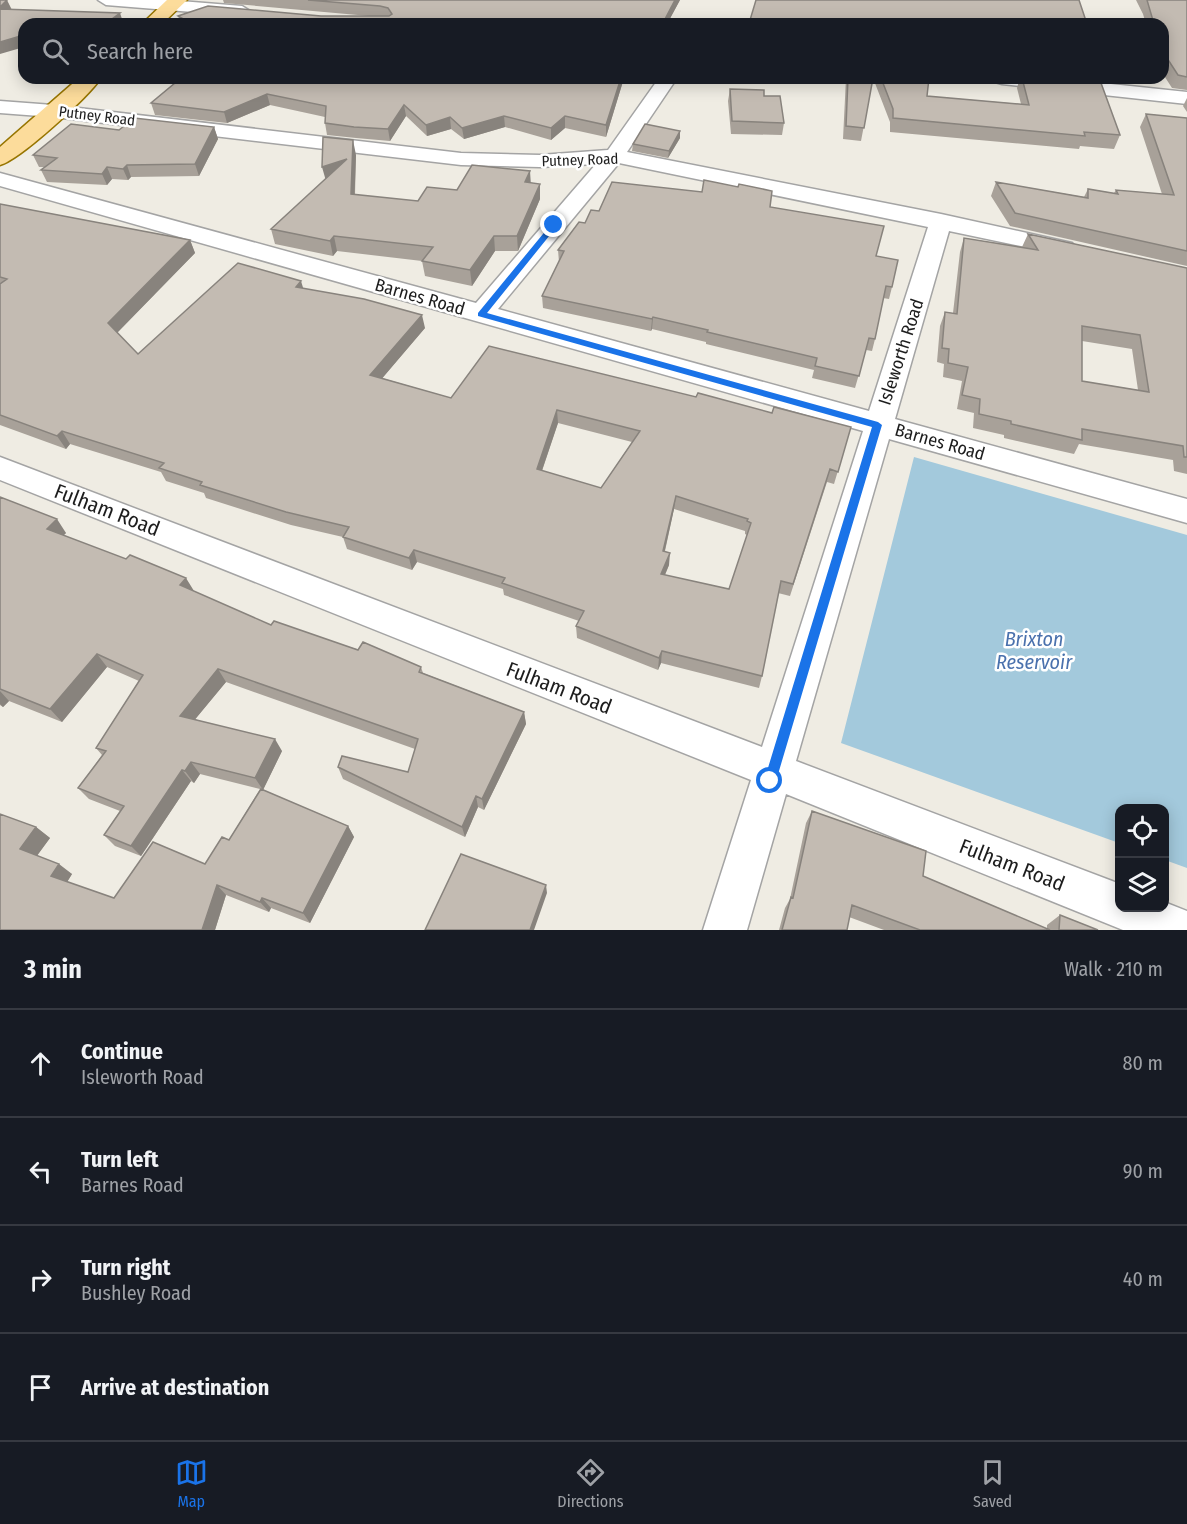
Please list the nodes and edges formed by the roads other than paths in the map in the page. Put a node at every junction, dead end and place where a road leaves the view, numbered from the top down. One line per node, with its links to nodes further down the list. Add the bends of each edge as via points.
1 (106, 0): 2 (street)
2 (175, 3): 3 (street); 4 (main road)
3 (264, 13)
4 (158, 18)
5 (84, 84): 10 (main road)
6 (664, 84): 11 (street)
7 (1058, 84): 8 (street)
8 (1187, 98)
9 (0, 107): 10 (street, Putney Road)
10 (53, 111): 11 (street, Putney Road, via 461,159 540,161); 12 (main road)
11 (614, 156): 14 (street, Putney Road); 16 (street)
12 (0, 158)
13 (0, 179): 16 (street, Barnes Road)
14 (941, 221): 15 (street, Putney Road); 17 (street, Isleworth Road)
15 (1082, 252)
16 (481, 314): 17 (street, Barnes Road)
17 (878, 425): 19 (street, Barnes Road); 20 (street, Isleworth Road)
18 (0, 468): 20 (street, Fulham Road)
19 (1187, 511)
20 (773, 772): 21 (street, Fulham Road); 23 (street, Isleworth Road)
21 (1115, 905)
22 (1134, 912): 24 (street, Fulham Road)
23 (725, 930)
24 (1180, 930)

